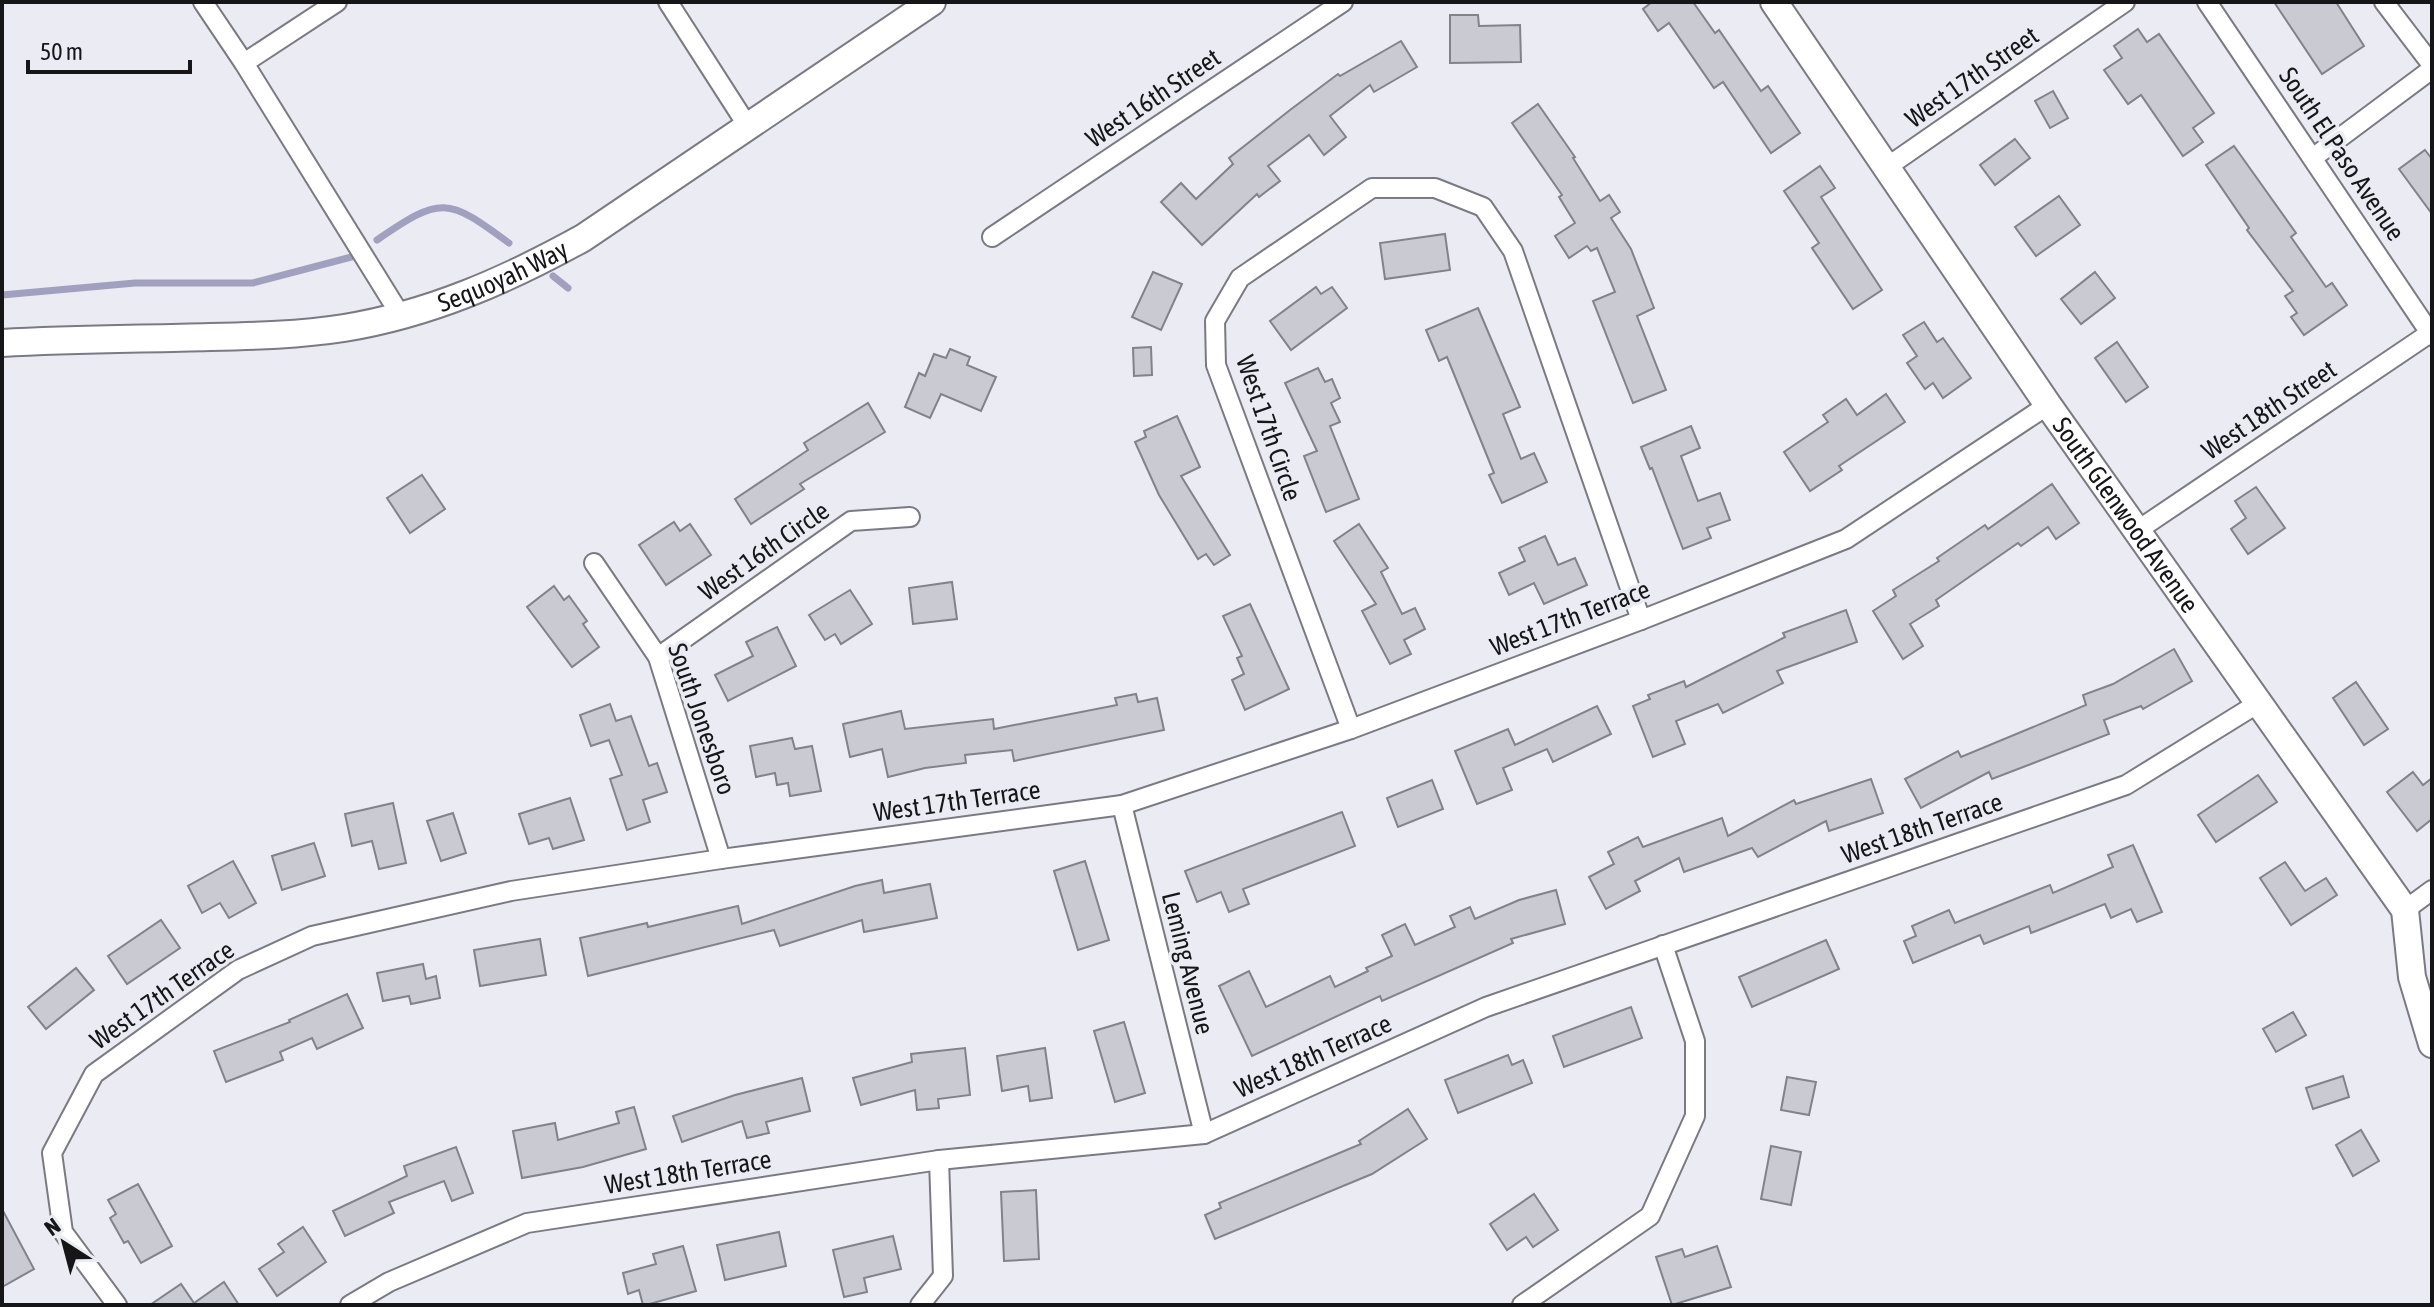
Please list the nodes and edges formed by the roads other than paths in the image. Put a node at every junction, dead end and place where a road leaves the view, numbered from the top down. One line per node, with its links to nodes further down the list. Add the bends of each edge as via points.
1 (203, 2): 10 (street)
2 (337, 2): 10 (street)
3 (668, 2): 12 (street)
4 (932, 2): 12 (street, Sequoyah Way)
5 (1343, 2): 15 (street, West 16th Street)
6 (1774, 2): 14 (street, South Glenwood Avenue)
7 (2125, 2): 14 (street, West 17th Street)
8 (2207, 2): 13 (street, South El Paso Avenue)
9 (2384, 2): 11 (street)
10 (244, 63): 16 (street)
11 (2432, 67): 13 (street)
12 (747, 125): 16 (street, Sequoyah Way, via 583,238 531,267)
13 (2314, 157): 17 (street, South El Paso Avenue)
14 (1887, 167): 19 (street, South Glenwood Avenue)
15 (992, 237)
16 (401, 316): 18 (street, Sequoyah Way, via 285,335)
17 (2431, 334): 21 (street, West 18th Street)
18 (2, 343)
19 (2048, 405): 21 (street, South Glenwood Avenue); 23 (street, West 17th Terrace, via 1846,539)
20 (910, 517): 24 (street, West 16th Circle, via 851,521)
21 (2138, 530): 25 (street, South Glenwood Avenue)
22 (594, 563): 24 (street, South Jonesboro)
23 (1641, 620): 26 (street, West 17th Terrace); 26 (street, West 17th Circle, via 1513,251 1483,207 1435,188 1372,188 1240,278 1215,321 1216,365)
24 (658, 657): 28 (street, South Jonesboro)
25 (2257, 704): 30 (street, South Glenwood Avenue); 31 (street, West 18th Terrace, via 2126,785)
26 (1351, 729): 27 (street, West 17th Terrace)
27 (1122, 805): 28 (street, West 17th Terrace); 33 (street, Leming Avenue)
28 (721, 859): 35 (street, West 17th Terrace, via 511,891 312,936 238,970 94,1074 52,1153 63,1232)
29 (2432, 890): 30 (street)
30 (2405, 910): 32 (street, South Glenwood Avenue, via 2412,977)
31 (1663, 945): 33 (street, West 18th Terrace, via 1486,1007); 38 (street, via 1695,1041 1695,1116 1650,1216)
32 (2432, 1044)
33 (1204, 1134): 34 (street, West 18th Terrace)
34 (939, 1160): 36 (street, West 18th Terrace, via 527,1223 389,1282); 37 (street, via 943,1276)
35 (117, 1305)
36 (350, 1305)
37 (920, 1305)
38 (1522, 1305)

